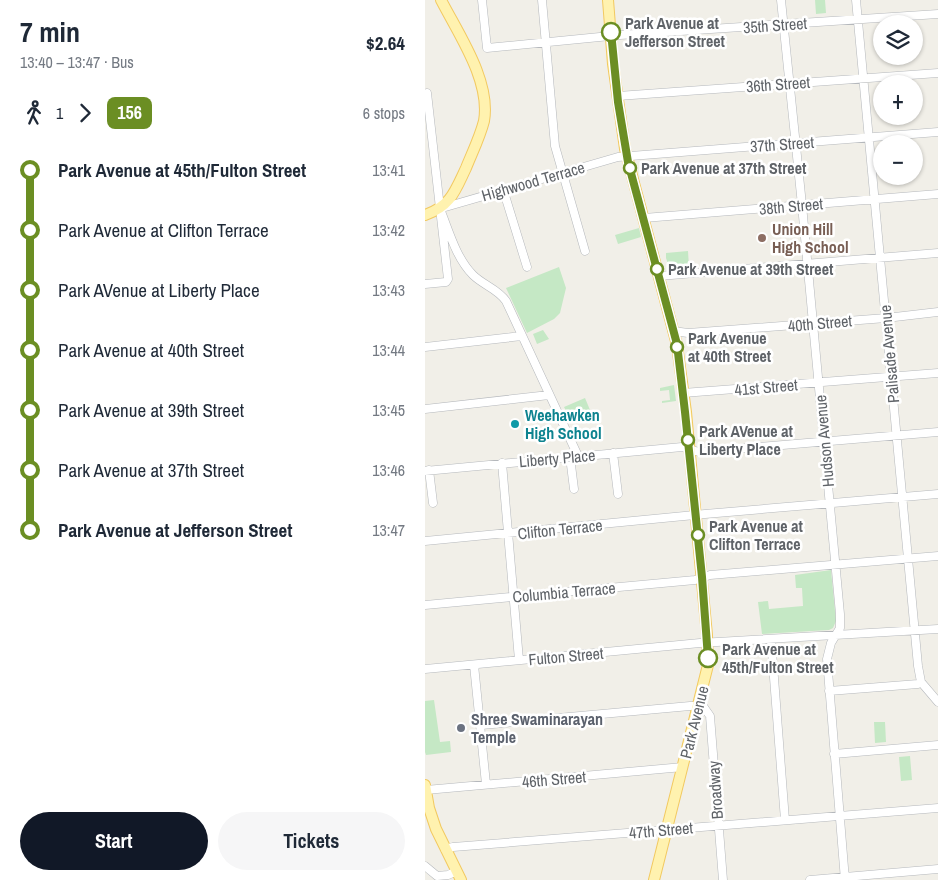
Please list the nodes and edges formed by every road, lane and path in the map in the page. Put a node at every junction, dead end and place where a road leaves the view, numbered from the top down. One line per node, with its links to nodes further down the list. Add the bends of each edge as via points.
1 (441, 0): 26 (main road, via 479,75 485,103 483,122 474,148 456,190)
2 (483, 0): 11 (street, 35th Street, via 487,48)
3 (543, 0): 11 (street)
4 (608, 0): 10 (main road, Park Avenue)
5 (781, 0): 9 (street, Hudson Avenue)
6 (856, 0): 8 (street, Palisade Avenue)
7 (938, 14): 8 (street, 35th Street)
8 (857, 19): 9 (street, 35th Street); 13 (street, Palisade Avenue)
9 (784, 24): 10 (street, 35th Street); 14 (street, Hudson Avenue)
10 (611, 37): 11 (street, 35th Street); 16 (main road, Park Avenue)
11 (546, 43): 21 (street, via 555,146)
12 (938, 73): 13 (street, 36th Street)
13 (863, 78): 14 (street, 36th Street); 18 (street, Palisade Avenue)
14 (789, 84): 16 (street, 36th Street); 19 (street, Hudson Avenue)
15 (427, 93): 26 (street)
16 (618, 96): 20 (main road, Park Avenue)
17 (938, 132): 18 (street, 37th Street)
18 (869, 138): 19 (street, 37th Street); 24 (street, Palisade Avenue)
19 (796, 143): 20 (street, 37th Street); 25 (street, Hudson Avenue)
20 (627, 155): 21 (street, Highwood Terrace); 28 (main road, Park Avenue)
21 (563, 172): 22 (street, Highwood Terrace); 29 (street)
22 (503, 189): 26 (street, Highwood Terrace); 33 (street)
23 (938, 194): 24 (street, 38th Street)
24 (875, 199): 25 (street, 38th Street); 31 (street, Palisade Avenue)
25 (802, 205): 28 (street, 38th Street); 32 (street, Hudson Avenue)
26 (440, 209): 27 (main road); 35 (street, via 448,279 446,282); 40 (street, via 464,264 474,276 502,296)
27 (425, 215)
28 (644, 218): 34 (main road, Park Avenue)
29 (585, 251)
30 (938, 253): 31 (street)
31 (880, 258): 32 (street); 37 (street, Palisade Avenue)
32 (807, 264): 34 (street); 38 (street, Hudson Avenue)
33 (527, 267)
34 (659, 276): 39 (main road, Park Avenue)
35 (425, 284)
36 (938, 312): 37 (street, 40th Street)
37 (886, 318): 38 (street, 40th Street); 43 (street, Palisade Avenue)
38 (813, 324): 39 (street, 40th Street, via 688,334); 44 (street, Hudson Avenue)
39 (673, 331): 45 (main road, Park Avenue)
40 (522, 336): 41 (street); 46 (street)
41 (425, 347)
42 (938, 372): 43 (street, 41st Street)
43 (891, 377): 44 (street, 41st Street); 49 (street, Palisade Avenue)
44 (819, 382): 45 (street, 41st Street); 50 (street, Hudson Avenue)
45 (683, 393): 51 (main road, Park Avenue)
46 (549, 396): 47 (street); 53 (street)
47 (425, 409)
48 (938, 432): 49 (street, Liberty Place)
49 (896, 436): 50 (street, Liberty Place); 59 (street, Palisade Avenue)
50 (824, 442): 51 (street, Liberty Place, via 699,452); 61 (street, Hudson Avenue)
51 (689, 450): 52 (street, Liberty Place, via 682,447); 62 (main road, Park Avenue)
52 (613, 453): 53 (street, Liberty Place); 57 (street)
53 (574, 456): 54 (street, Liberty Place); 56 (street)
54 (502, 463): 55 (street, Liberty Place); 63 (street)
55 (427, 470): 60 (street)
56 (574, 489)
57 (618, 494)
58 (938, 494): 59 (street, Clifton Terrace)
59 (903, 497): 61 (street, Clifton Terrace); 66 (street, Palisade Avenue)
60 (433, 503)
61 (829, 504): 62 (street, Clifton Terrace); 67 (street, Hudson Avenue)
62 (696, 515): 63 (street, Clifton Terrace); 68 (main road, Park Avenue)
63 (508, 534): 64 (street, Clifton Terrace); 69 (street)
64 (425, 541)
65 (938, 556): 66 (street, Columbia Terrace)
66 (908, 559): 67 (street, Columbia Terrace); 72 (street, Palisade Avenue)
67 (835, 565): 68 (street, Columbia Terrace); 73 (street, Hudson Avenue, via 840,614 840,628)
68 (702, 577): 69 (street, Columbia Terrace); 75 (main road, Park Avenue)
69 (514, 596): 70 (street, Columbia Terrace); 76 (street)
70 (425, 604)
71 (938, 630): 72 (street, Fulton Street)
72 (914, 631): 73 (street, Fulton Street); 79 (street, Palisade Avenue)
73 (836, 634): 74 (street, Fulton Street); 80 (street, Hudson Avenue, via 827,659)
74 (771, 639): 75 (street, Fulton Street); 91 (street)
75 (707, 643): 76 (street, Fulton Street); 82 (main road, Park Avenue, via 708,665)
76 (519, 660): 77 (street, Fulton Street)
77 (474, 665): 78 (street, Fulton Street); 83 (street)
78 (425, 669)
79 (921, 682): 80 (street); 81 (street, Palisade Avenue)
80 (829, 691): 85 (street, Hudson Avenue)
81 (938, 702)
82 (699, 705): 83 (street); 86 (main road, Park Avenue); 92 (street, Broadway, via 710,716)
83 (481, 725): 87 (street)
84 (938, 745): 85 (street)
85 (834, 754): 90 (street, Hudson Avenue)
86 (683, 767): 87 (street, 46th Street); 93 (main road, Park Avenue)
87 (486, 784): 88 (street, 46th Street)
88 (425, 787): 94 (main road, via 431,815)
89 (938, 808): 90 (street, 47th Street)
90 (839, 816): 91 (street, 47th Street); 98 (street, Hudson Avenue)
91 (785, 820): 92 (street, 47th Street)
92 (718, 826): 93 (street, 47th Street); 100 (street, Broadway)
93 (667, 830): 94 (street, 47th Street); 99 (main road, Park Avenue)
94 (445, 849): 97 (main road)
95 (425, 866): 97 (street, via 437,876)
96 (938, 870): 98 (street)
97 (459, 876)
98 (845, 879): 101 (street)
99 (654, 880)
100 (723, 880)
101 (811, 880)

